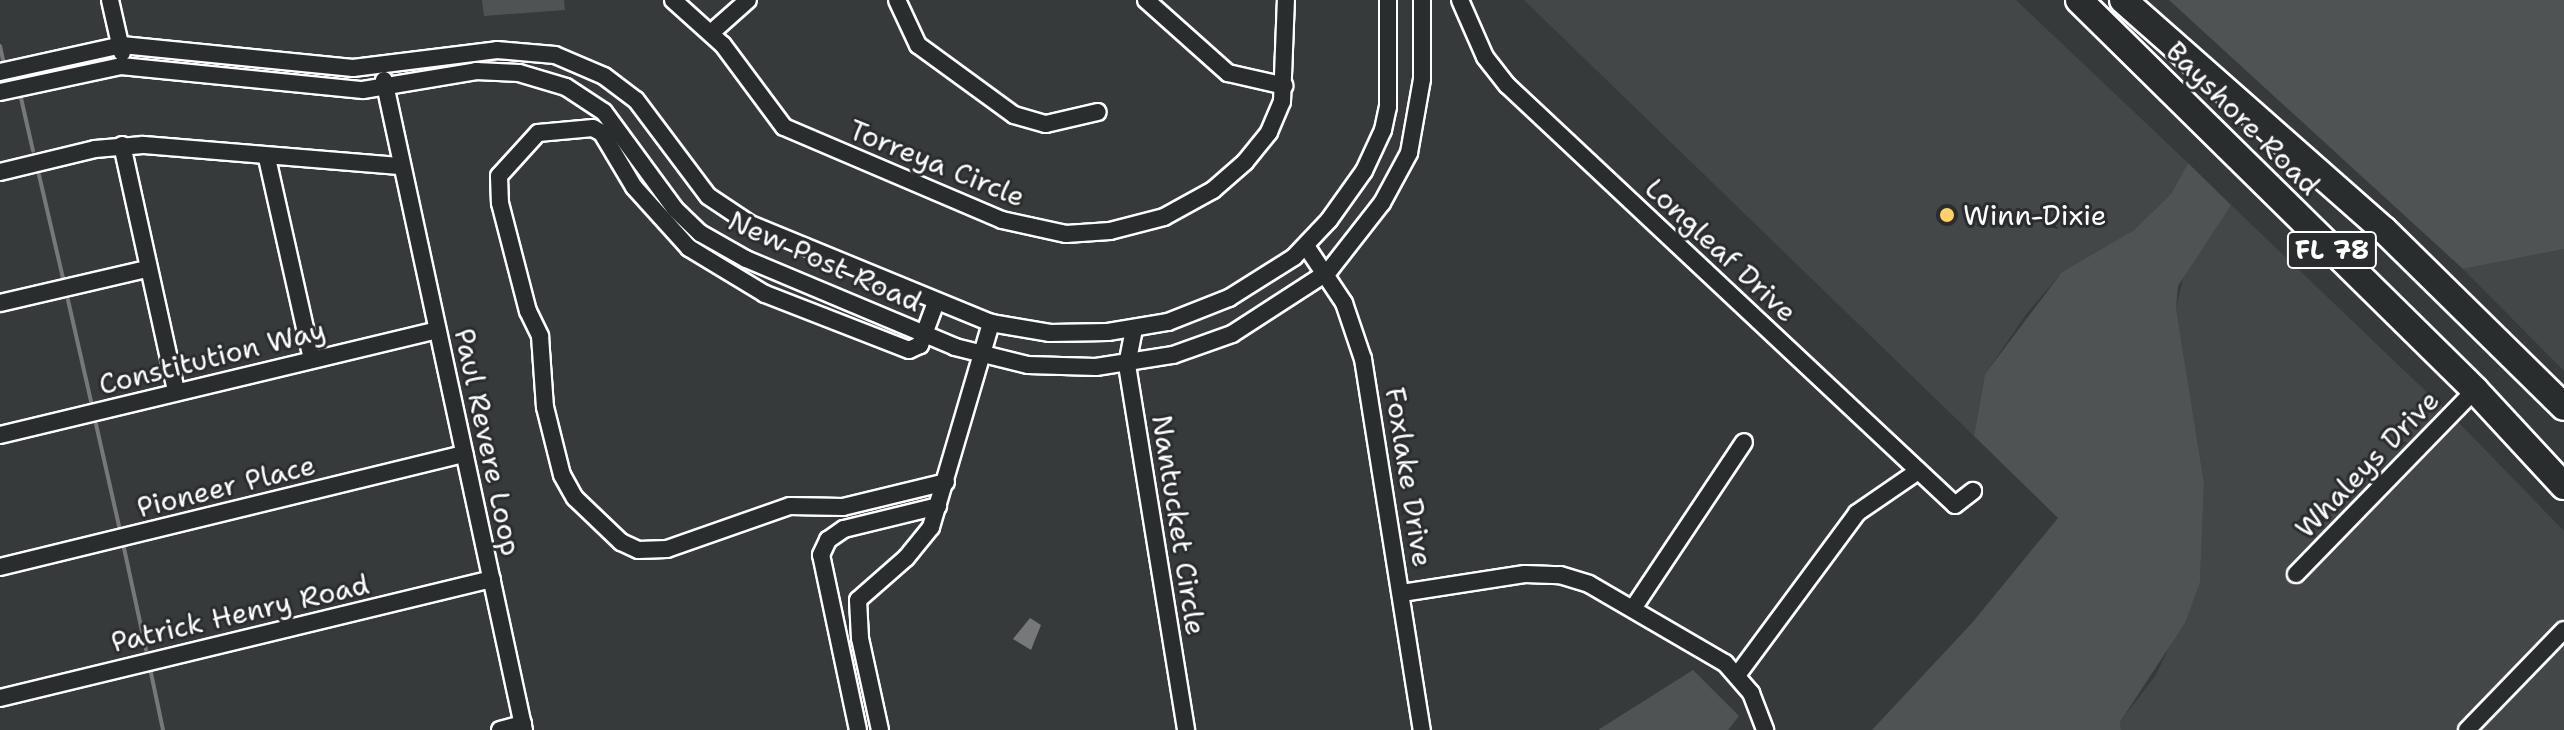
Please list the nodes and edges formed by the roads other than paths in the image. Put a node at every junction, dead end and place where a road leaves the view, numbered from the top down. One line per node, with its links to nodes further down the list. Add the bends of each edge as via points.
1 (110, 0): 13 (street)
2 (673, 0): 12 (street, Torreya Circle)
3 (748, 0): 12 (street)
4 (897, 0): 21 (street, via 918,45 1014,115 1046,124)
5 (1146, 0): 17 (street, via 1228,73)
6 (1286, 0): 17 (street, Torreya Circle)
7 (1388, 0): 27 (street, New Post Road, via 1388,107 1383,130 1354,188)
8 (1422, 0): 29 (street, New Post Road, via 1422,79 1409,153 1382,203)
9 (1460, 0): 45 (street, Longleaf Drive, via 1485,57 1507,85)
10 (2079, 0): 22 (main road, Bayshore Road / FL 78)
11 (2123, 0): 20 (main road, Bayshore Road / FL 78)
12 (712, 32): 17 (street, Torreya Circle, via 784,127 1002,220 1066,234 1148,223 1213,190 1260,146)
13 (122, 45): 14 (street); 15 (street, New Post Road); 16 (street, New Post Road)
14 (121, 66): 18 (street, New Post Road); 19 (street, New Post Road)
15 (383, 67): 18 (street, Paul Revere Loop); 30 (street, New Post Road, via 497,50 535,51 580,64 636,100 694,180 735,216)
16 (0, 72)
17 (1285, 86)
18 (385, 89): 25 (street, Paul Revere Loop); 35 (street, New Post Road, via 497,71 566,87 618,126 663,196 700,233 753,262)
19 (0, 92)
20 (2226, 92): 22 (main road); 41 (main road, Bayshore Road / FL 78, via 2482,322)
21 (1098, 112)
22 (2199, 121): 39 (main road, Bayshore Road / FL 78)
23 (122, 145): 24 (street); 26 (street); 28 (street)
24 (267, 158): 25 (street); 37 (street)
25 (400, 166): 34 (street, Paul Revere Loop)
26 (0, 172)
27 (1306, 246): 29 (street, Foxlake Drive); 33 (street, New Post Road, via 1210,307)
28 (146, 269): 31 (street); 40 (street)
29 (1328, 272): 38 (street, New Post Road, via 1232,334); 53 (street, Foxlake Drive, via 1351,318 1363,359)
30 (936, 302): 32 (street, New Post Road); 35 (street)
31 (0, 303)
32 (991, 323): 33 (street, New Post Road, via 1069,334); 36 (street)
33 (1134, 329): 38 (street, Nantucket Circle)
34 (436, 330): 37 (street, Constitution Way); 44 (street, Paul Revere Loop)
35 (925, 335): 36 (street, New Post Road); 46 (street, via 917,348 909,350 765,294 745,278 704,261 634,187 598,130 538,133 499,176 500,203 541,343 545,407 562,475 575,498 621,542 638,550 667,549 790,506 843,507)
36 (983, 355): 38 (street, New Post Road, via 1050,367); 46 (street)
37 (312, 359): 40 (street, Constitution Way)
38 (1127, 365): 62 (street, Nantucket Circle)
39 (2475, 390): 47 (main road, Bayshore Road / FL 78); 51 (street, Whaleys Drive)
40 (176, 391): 42 (street, Constitution Way)
41 (2564, 407)
42 (0, 435)
43 (1744, 442): 54 (street)
44 (464, 454): 50 (street, Pioneer Place); 52 (street, Paul Revere Loop)
45 (1918, 471): 48 (street, Longleaf Drive, via 1955,505); 56 (street, via 1857,513)
46 (946, 482): 49 (street)
47 (2564, 486)
48 (1973, 491)
49 (938, 506): 60 (street, via 844,529 828,540 821,555); 61 (street, via 920,544 858,600 860,638)
50 (0, 567)
51 (2296, 574)
52 (492, 579): 57 (street, Patrick Henry Road); 58 (street, Paul Revere Loop)
53 (1402, 593): 54 (street, via 1543,574 1589,584); 63 (street, Foxlake Drive)
54 (1634, 607): 56 (street)
55 (2564, 630): 65 (street)
56 (1738, 674): 64 (street, via 1760,709)
57 (0, 698)
58 (524, 727): 59 (street)
59 (500, 730)
60 (858, 730)
61 (880, 730)
62 (1186, 730)
63 (1422, 730)
64 (1765, 730)
65 (2467, 730)

